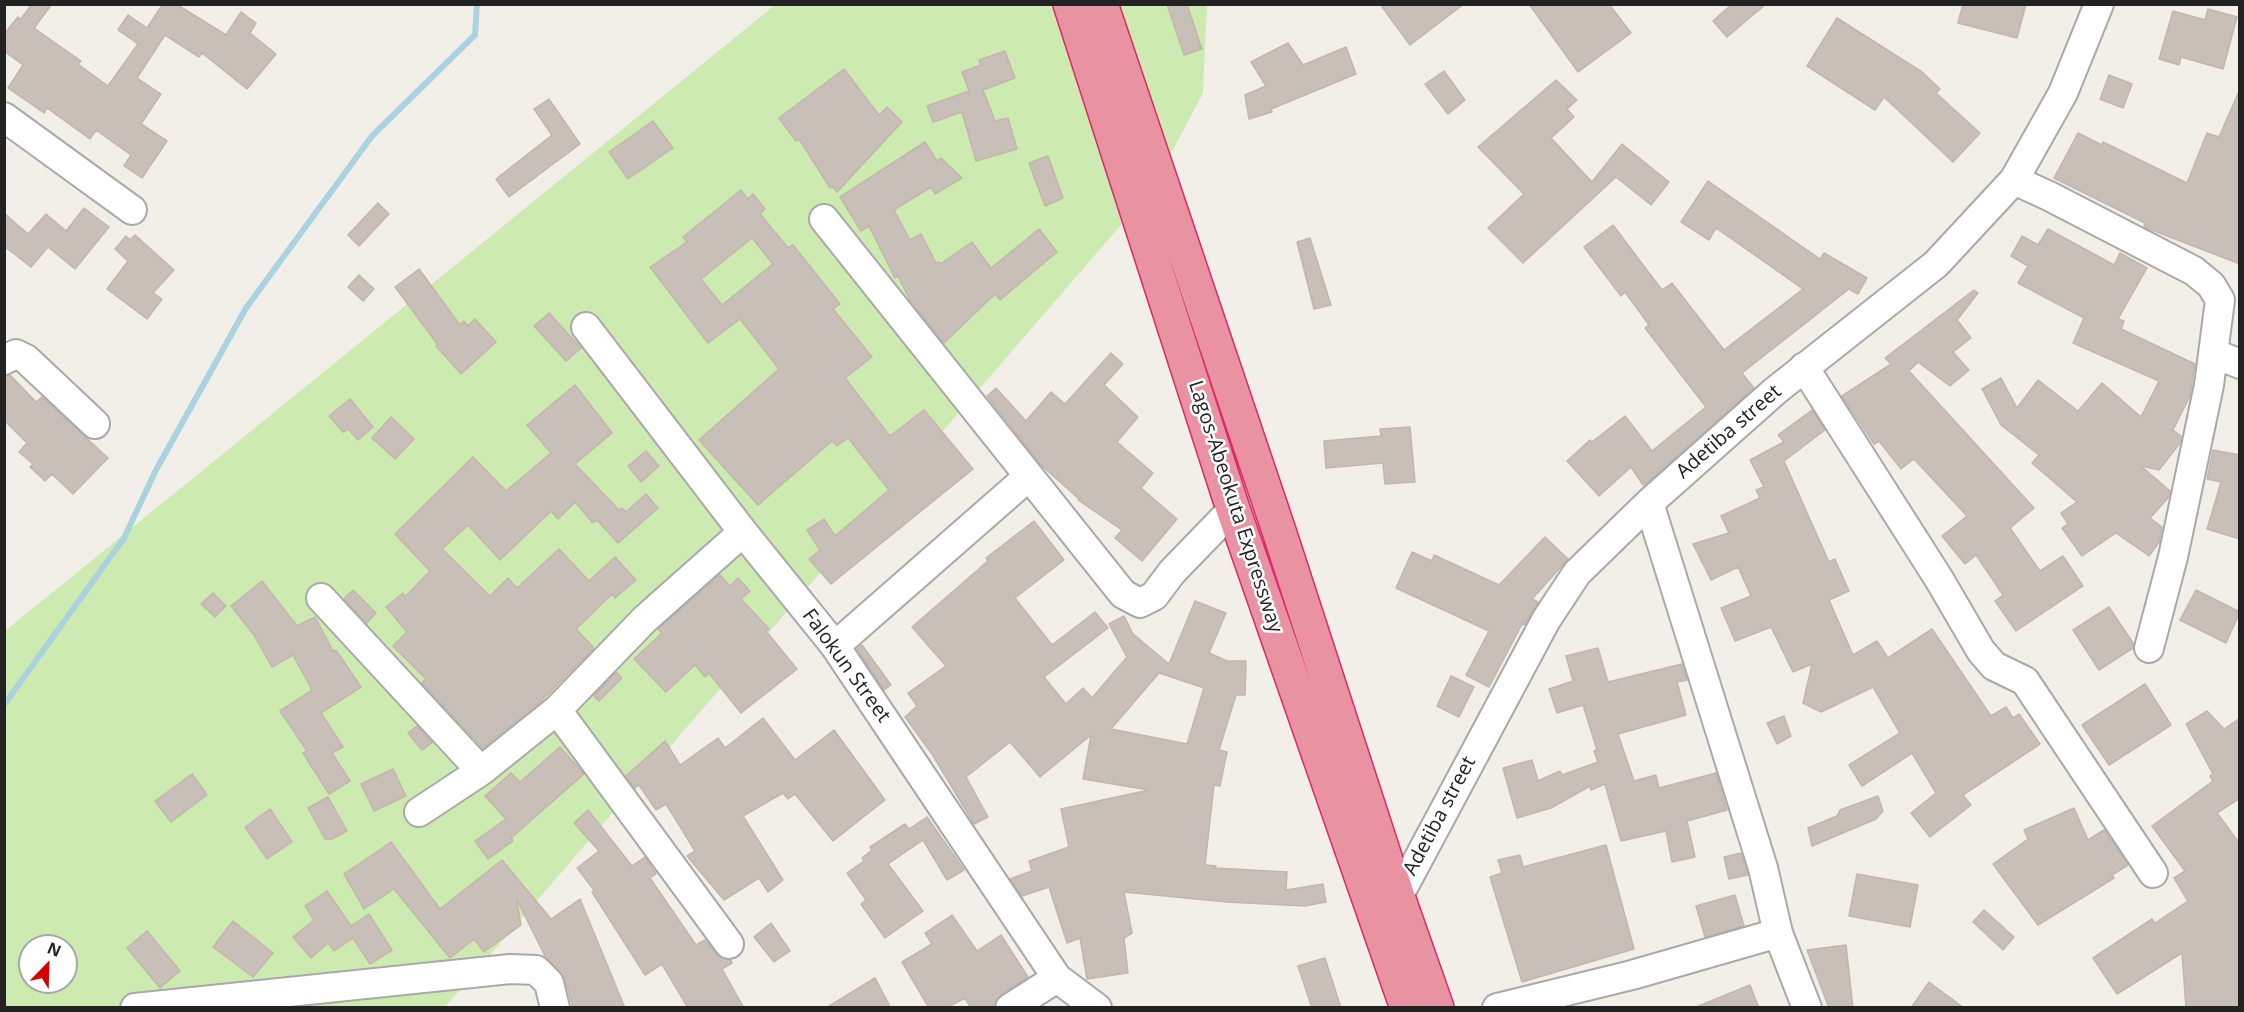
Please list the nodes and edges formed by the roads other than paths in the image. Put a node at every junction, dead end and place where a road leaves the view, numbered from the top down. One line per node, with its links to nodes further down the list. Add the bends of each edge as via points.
1 (1070, 4): 16 (highway, Lagos-Abeokuta Expressway)
2 (2099, 4): 5 (street, Adetiba street, via 2063,93)
3 (1105, 6): 25 (highway, Lagos-Abeokuta Expressway)
4 (4, 117): 6 (street)
5 (2014, 180): 9 (street, via 2194,271 2211,285 2220,300); 12 (street, Adetiba street, via 1936,264)
6 (132, 210)
7 (824, 219): 14 (street)
8 (586, 327): 17 (street, Falokun Street)
9 (2213, 353): 11 (street); 20 (street, via 2173,557)
10 (4, 360): 13 (street, via 16,354 26,359)
11 (2240, 364)
12 (1804, 367): 15 (street, Adetiba street); 24 (street, via 1981,651 1994,666 2025,681)
13 (95, 423)
14 (1028, 477): 16 (street, via 1122,594 1140,603 1154,596); 19 (street)
15 (1649, 503): 25 (street, Adetiba street, via 1577,573 1546,620); 26 (street, via 1763,868)
16 (1233, 509): 33 (highway, Lagos-Abeokuta Expressway)
17 (743, 532): 19 (street, Falokun Street); 21 (street, via 645,619)
18 (321, 598): 22 (street)
19 (836, 646): 28 (street, Falokun Street)
20 (2149, 648)
21 (557, 710): 22 (street); 27 (street)
22 (481, 771): 23 (street)
23 (419, 812)
24 (2153, 873)
25 (1398, 897): 34 (highway, Lagos-Abeokuta Expressway)
26 (1778, 933): 35 (street); 36 (street)
27 (729, 944)
28 (1057, 978): 31 (street); 32 (street, Falokun Street)
29 (135, 1008): 30 (street, via 510,969 536,969 549,983)
30 (555, 1008)
31 (1011, 1008)
32 (1097, 1008)
33 (1407, 1008)
34 (1437, 1008)
35 (1497, 1008)
36 (1807, 1008)

